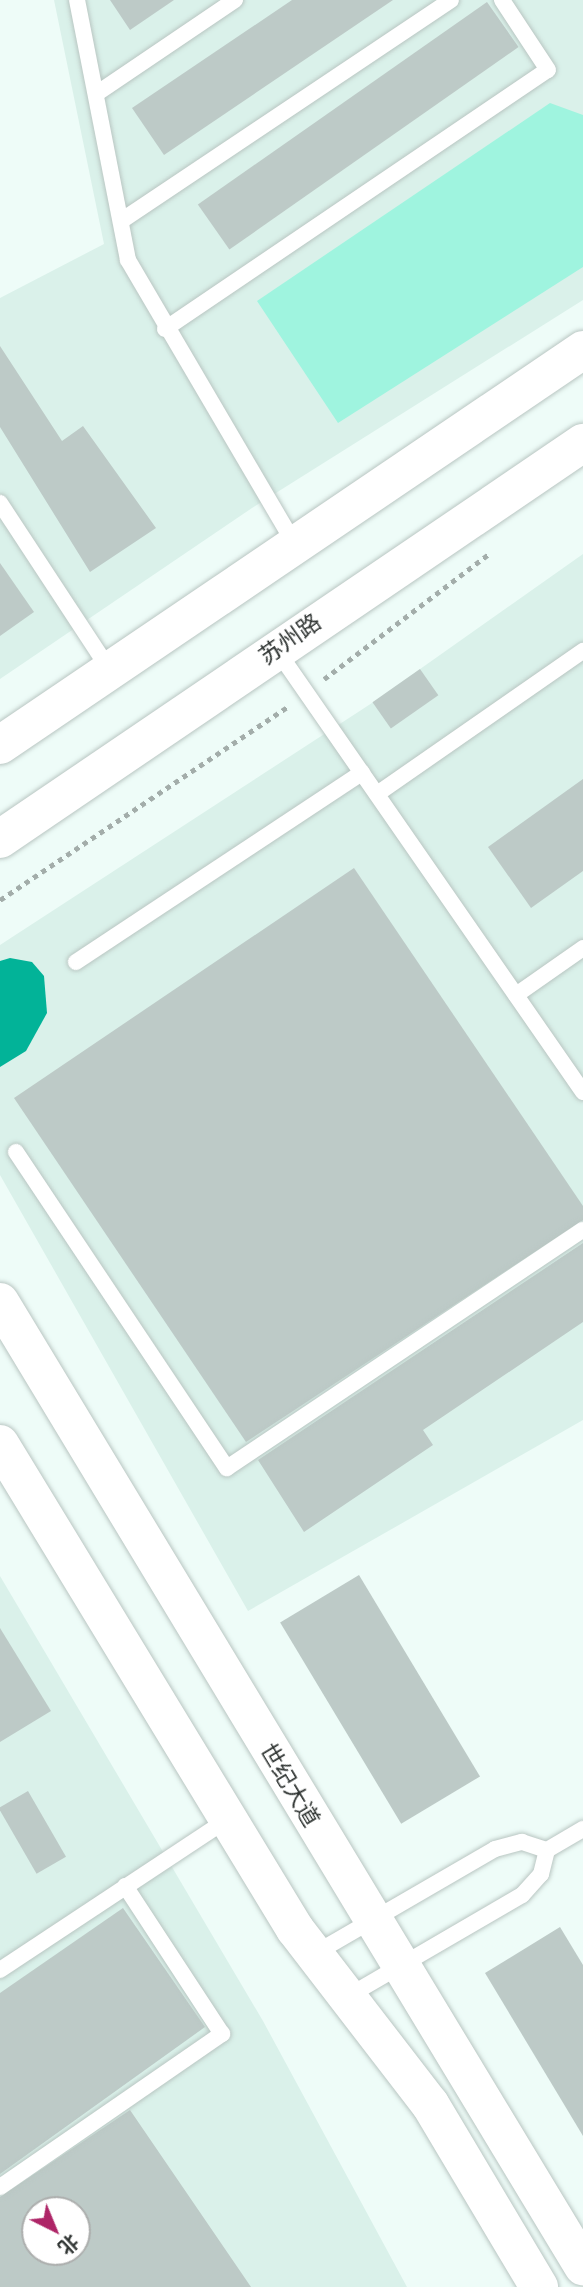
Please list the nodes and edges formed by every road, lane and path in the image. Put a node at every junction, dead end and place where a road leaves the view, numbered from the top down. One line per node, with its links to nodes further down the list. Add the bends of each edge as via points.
1 (77, 0): 5 (lane)
2 (235, 0): 5 (lane)
3 (451, 0): 6 (lane)
4 (502, 0): 7 (lane, via 548,70)
5 (96, 94): 6 (lane)
6 (121, 221): 7 (lane, via 128,260)
7 (165, 329): 11 (lane)
8 (583, 350): 11 (street)
9 (583, 443): 12 (street, 苏州路)
10 (0, 503): 14 (lane)
11 (296, 547): 14 (street)
12 (276, 649): 16 (lane); 17 (street, 苏州路)
13 (583, 651): 18 (lane)
14 (112, 674): 15 (street)
15 (0, 745)
16 (362, 772): 18 (lane); 22 (lane)
17 (83, 782): 19 (street, 苏州路); 20 (street)
18 (377, 794): 23 (lane)
19 (0, 839)
20 (0, 849)
21 (583, 947): 23 (lane)
22 (76, 962)
23 (516, 995): 24 (lane)
24 (583, 1092)
25 (16, 1152): 26 (lane, via 227,1468)
26 (583, 1230)
27 (0, 1284): 30 (street)
28 (0, 1302): 30 (street, 世纪大道)
29 (2, 1452): 31 (street)
30 (117, 1501): 35 (street, 世纪大道)
31 (228, 1819): 34 (lane); 36 (street)
32 (583, 1829): 33 (lane)
33 (547, 1850): 35 (lane, via 522,1842 495,1849); 37 (lane, via 541,1874 522,1895)
34 (125, 1886): 38 (lane); 41 (lane, via 222,2034)
35 (373, 1921): 36 (lane); 37 (street, 世纪大道)
36 (314, 1954): 39 (street)
37 (400, 1966): 39 (lane); 42 (street, 世纪大道)
38 (0, 1970)
39 (347, 1997): 40 (street)
40 (430, 2104): 43 (street); 44 (street)
41 (0, 2187)
42 (583, 2266)
43 (519, 2287)
44 (539, 2287)

